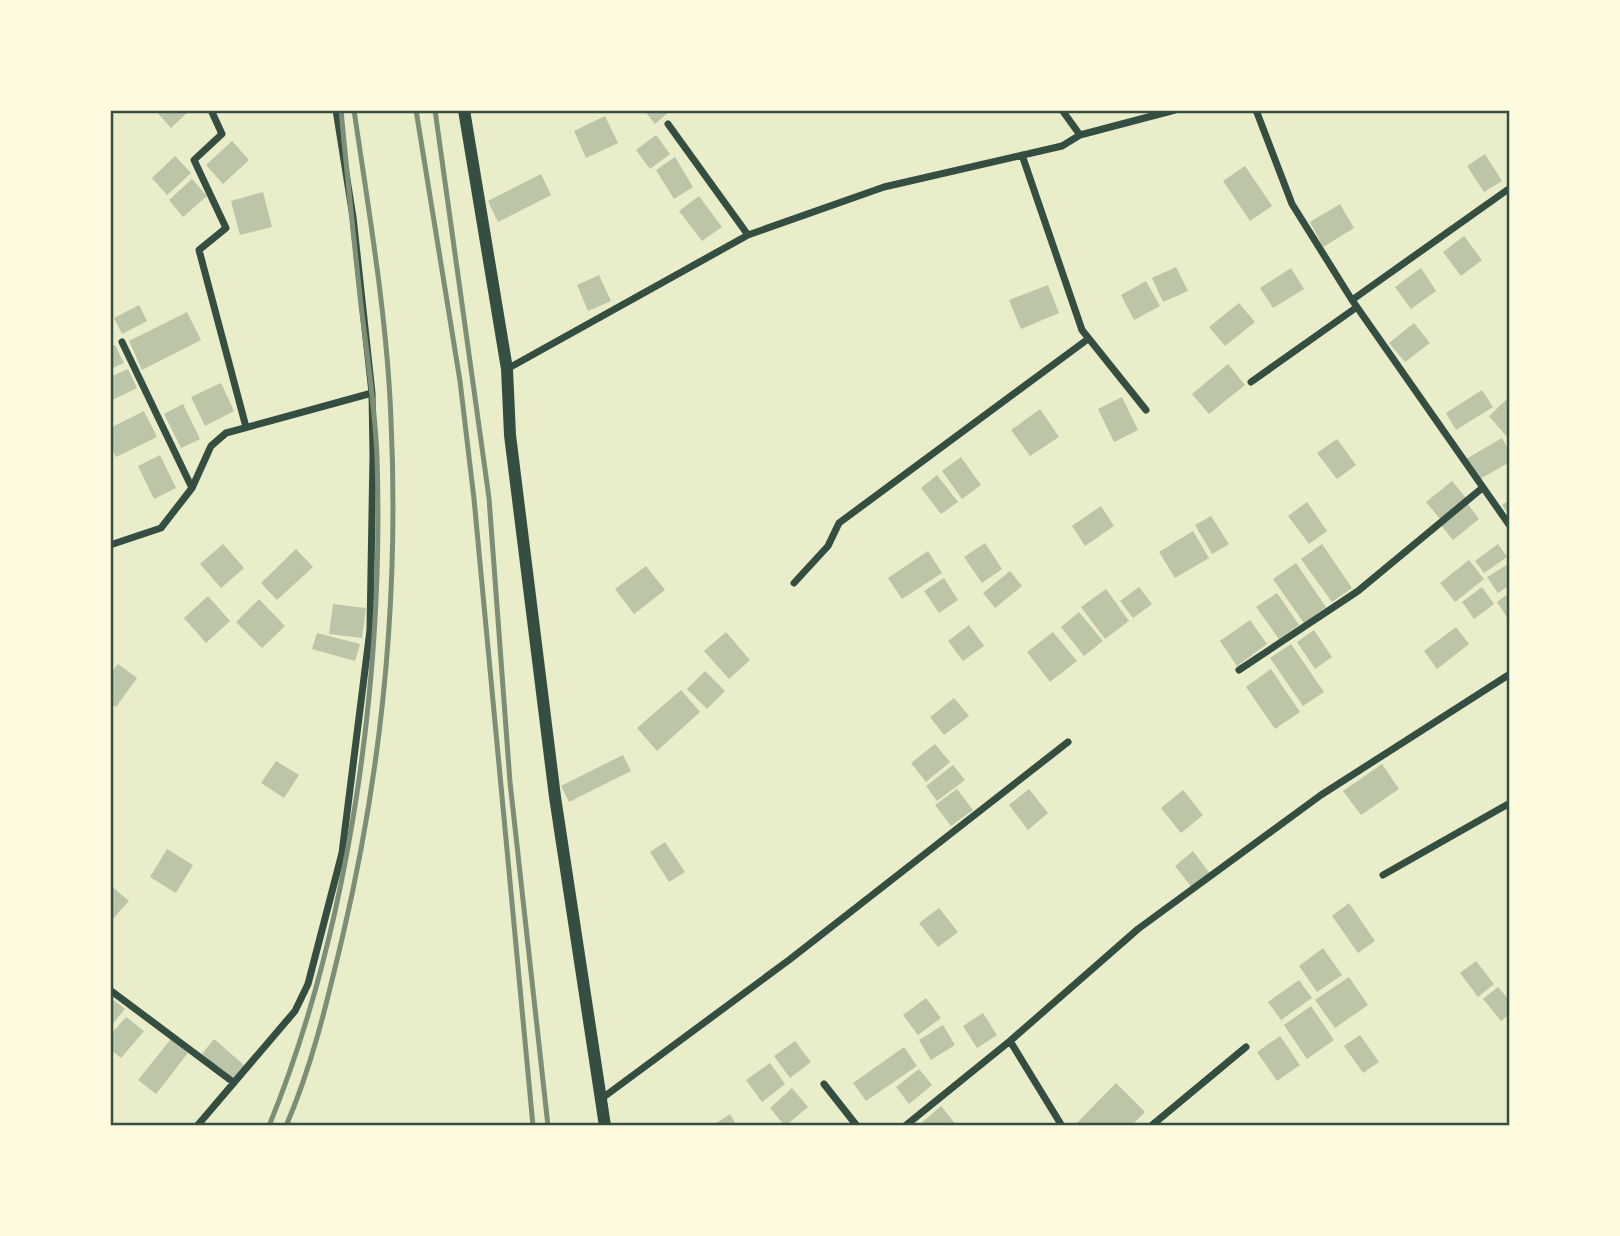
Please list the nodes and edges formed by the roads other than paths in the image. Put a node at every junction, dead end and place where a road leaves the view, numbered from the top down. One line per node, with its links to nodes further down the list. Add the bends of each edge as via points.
1 (211, 110): 20 (street, via 222,134 194,160 226,228 199,250)
2 (336, 110): 18 (street)
3 (464, 110): 16 (street)
4 (1062, 110): 8 (street)
5 (1175, 110): 8 (street)
6 (1256, 110): 12 (street, via 1292,204)
7 (668, 124): 11 (street)
8 (1080, 135): 9 (street, via 1062,146)
9 (1023, 155): 11 (street, via 884,187); 14 (street)
10 (1510, 188): 12 (street)
11 (748, 235): 16 (street)
12 (1352, 300): 13 (street)
13 (1357, 307): 17 (street); 22 (street)
14 (1088, 340): 19 (street); 25 (street, via 839,523 828,546)
15 (122, 342): 21 (street)
16 (507, 369): 36 (street, via 510,435 555,797)
17 (1251, 382)
18 (372, 393): 20 (street); 34 (street, via 370,629 342,853 308,984 295,1011)
19 (1146, 410)
20 (246, 427): 21 (street, via 226,433 211,446)
21 (192, 488): 24 (street, via 161,528)
22 (1481, 489): 23 (street); 26 (street, via 1358,591)
23 (1510, 526)
24 (110, 545)
25 (794, 583)
26 (1239, 670)
27 (1510, 674): 32 (street, via 1321,794 1138,929)
28 (1068, 742): 36 (street, via 799,953)
29 (1510, 803): 30 (street)
30 (1383, 875)
31 (110, 990): 34 (street)
32 (1010, 1041): 40 (street); 41 (street)
33 (1246, 1047): 42 (street)
34 (233, 1082): 37 (street)
35 (824, 1084): 39 (street)
36 (601, 1099): 38 (street)
37 (197, 1126)
38 (605, 1126)
39 (857, 1126)
40 (905, 1126)
41 (1062, 1126)
42 (1151, 1126)

